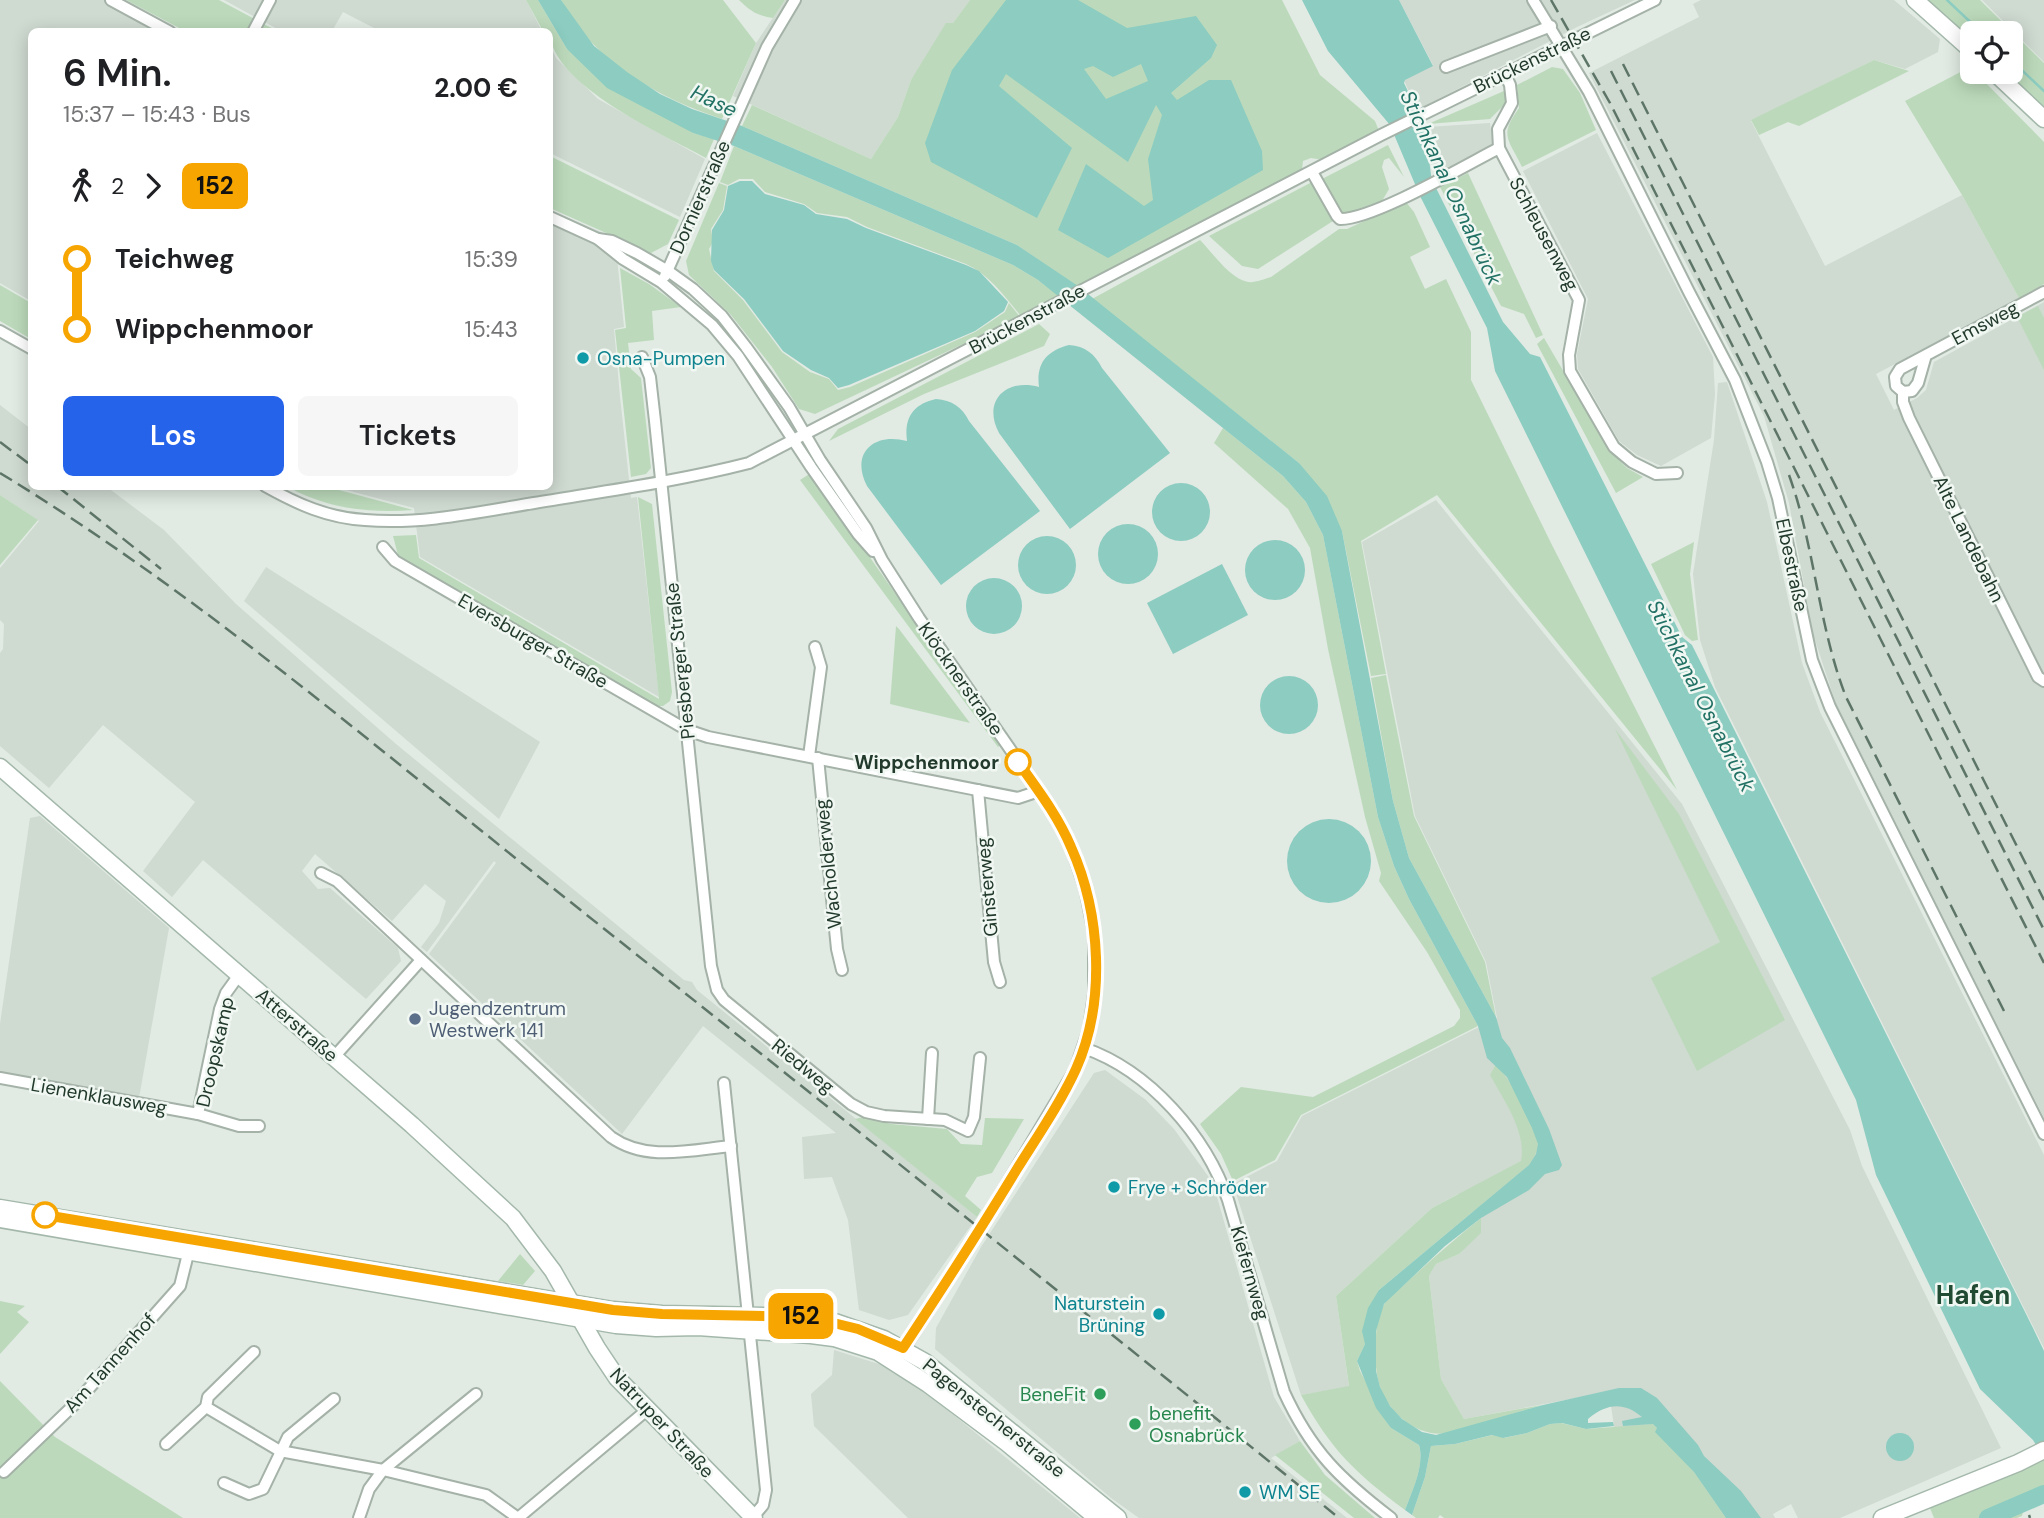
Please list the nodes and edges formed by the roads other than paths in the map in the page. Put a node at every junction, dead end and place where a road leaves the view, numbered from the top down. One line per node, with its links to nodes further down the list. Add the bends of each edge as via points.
1 (111, 0): 8 (street)
2 (270, 0): 9 (street)
3 (795, 0): 20 (street, Dornierstraße, via 767,47)
4 (1533, 0): 7 (street, Elbestraße)
5 (1655, 0): 11 (street, Brückenstraße)
6 (1915, 0): 10 (main road)
7 (1551, 26): 11 (street, Elbestraße); 12 (street)
8 (163, 28)
9 (255, 28)
10 (1960, 40)
11 (1563, 46): 13 (street, Brückenstraße); 57 (street, Elbestraße, via 1740,391 1778,498 1812,660 1830,707)
12 (1446, 67)
13 (1505, 74): 16 (street, via 1512,103 1498,129); 17 (street, Brückenstraße)
14 (2007, 84): 15 (main road)
15 (2044, 119)
16 (1499, 148): 17 (street, via 1350,219 1339,219); 30 (street, Schleusenweg, via 1578,300 1570,371 1614,447 1656,474)
17 (1312, 172): 28 (street, Brückenstraße)
18 (553, 218): 19 (street, Klöcknerstraße)
19 (597, 239): 20 (street, Klöcknerstraße, via 611,241); 21 (street, Klöcknerstraße)
20 (668, 271): 21 (street, Dornierstraße); 28 (street, Klöcknerstraße, via 722,316)
21 (661, 282): 29 (street, Klöcknerstraße, via 712,325 738,356)
22 (2044, 292): 25 (street, Emsweg)
23 (0, 331): 24 (street)
24 (28, 347)
25 (1926, 355): 27 (street, via 1919,383 1912,391); 27 (street, Emsweg, via 1900,369 1895,377)
26 (642, 357): 31 (street, Piesberger Straße, via 650,377)
27 (1903, 392): 36 (street, Alte Landebahn, via 1909,418 2038,677)
28 (805, 435): 29 (street, Brückenstraße); 34 (street, Klöcknerstraße)
29 (793, 440): 31 (street, Brückenstraße, via 749,463); 34 (street, Klöcknerstraße, via 858,534)
30 (1677, 473)
31 (661, 483): 32 (street, Brückenstraße, via 419,520 328,515); 37 (street, Piesberger Straße)
32 (272, 490)
33 (383, 547): 37 (street, Eversburger Straße, via 395,561)
34 (882, 560): 41 (street, Klöcknerstraße)
35 (815, 647): 38 (street, Wacholderweg, via 821,667)
36 (2044, 681)
37 (687, 730): 38 (street); 44 (street, Piesberger Straße)
38 (814, 757): 40 (street); 45 (street, Wacholderweg)
39 (0, 767): 46 (main road, Atterstraße)
40 (978, 790): 41 (street, via 1018,798); 47 (street, Ginsterweg, via 994,961)
41 (1039, 791): 48 (street, Klöcknerstraße, via 1072,849 1091,911 1094,994)
42 (321, 873): 43 (street, via 337,881)
43 (421, 960): 50 (street); 58 (street, via 623,1146 662,1153)
44 (711, 966): 55 (street, Riedweg, via 724,1000 851,1104 884,1116)
45 (842, 970)
46 (239, 975): 50 (main road, Atterstraße); 54 (street, Droopskamp, via 220,1009)
47 (1000, 982)
48 (1084, 1048): 66 (street, Klöcknerstraße, via 1057,1104); 82 (street, Kiefernweg, via 1112,1059 1154,1091 1208,1157 1222,1182 1284,1392 1296,1418 1331,1468)
49 (932, 1054): 55 (street)
50 (334, 1057): 62 (main road, Atterstraße, via 513,1218)
51 (979, 1058): 55 (street, Riedweg, via 974,1117 968,1131 945,1120)
52 (0, 1078): 54 (street, Lienenklausweg)
53 (724, 1083): 58 (street)
54 (198, 1114): 56 (street, Droopskamp, via 239,1126)
55 (928, 1119)
56 (259, 1126)
57 (2043, 1129)
58 (731, 1146): 64 (street)
59 (0, 1208): 61 (main road)
60 (0, 1219): 61 (main road)
61 (190, 1245): 62 (main road, Pagenstecherstraße); 63 (main road, Pagenstecherstraße); 75 (street, Am Tannenhof, via 180,1286 76,1403)
62 (571, 1303): 63 (main road, Atterstraße); 64 (main road, Pagenstecherstraße)
63 (581, 1320): 64 (main road, Pagenstecherstraße, via 636,1327); 70 (main road, Natruper Straße, via 612,1371)
64 (749, 1322): 66 (main road, Pagenstecherstraße); 77 (street, via 765,1490 763,1505)
65 (254, 1352): 69 (street, via 208,1397)
66 (900, 1355): 80 (main road, Pagenstecherstraße, via 916,1374); 81 (main road, Pagenstecherstraße, via 925,1362)
67 (477, 1394): 74 (street)
68 (334, 1399): 72 (street, via 288,1437)
69 (206, 1407): 71 (street); 72 (street)
70 (647, 1410): 77 (main road, Natruper Straße); 79 (street)
71 (166, 1444)
72 (280, 1451): 74 (street); 76 (street, via 263,1489 249,1494)
73 (2039, 1452): 83 (main road)
74 (383, 1470): 78 (street, via 369,1489); 79 (street, via 486,1495)
75 (4, 1472)
76 (224, 1483)
77 (753, 1517)
78 (359, 1518)
79 (518, 1518)
80 (1097, 1518)
81 (1118, 1518)
82 (1391, 1518)
83 (1883, 1518)

